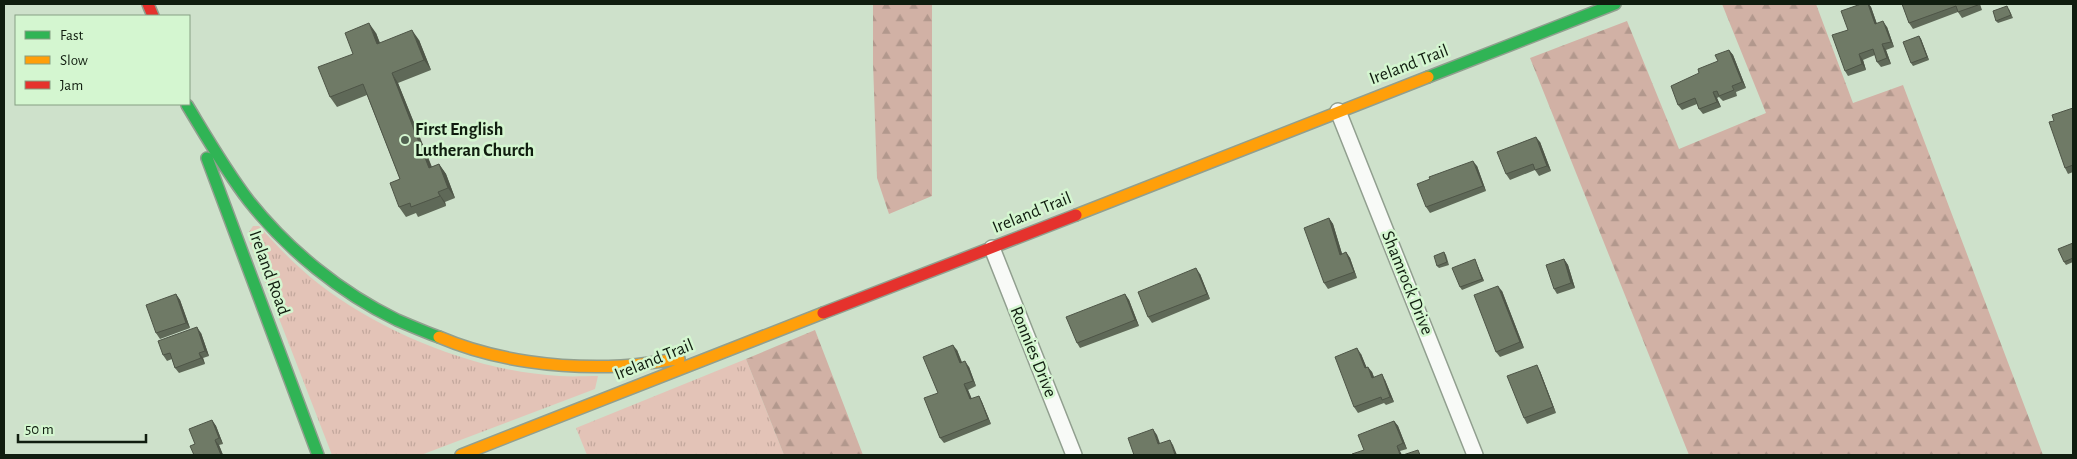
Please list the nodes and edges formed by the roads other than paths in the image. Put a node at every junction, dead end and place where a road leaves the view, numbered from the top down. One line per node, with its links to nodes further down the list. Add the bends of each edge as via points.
1 (1615, 4): 4 (street, Ireland Trail)
2 (187, 105): 7 (street, Ireland Road)
3 (188, 105): 6 (street, via 228,174 290,246 352,294 414,328 488,353 576,366 653,364)
4 (1338, 111): 5 (street, Ireland Trail); 10 (street, Shamrock Drive)
5 (992, 248): 6 (street, Ireland Trail); 9 (street, Ronnies Drive)
6 (724, 351): 8 (street, Ireland Trail)
7 (318, 455)
8 (461, 455)
9 (1074, 455)
10 (1475, 455)

